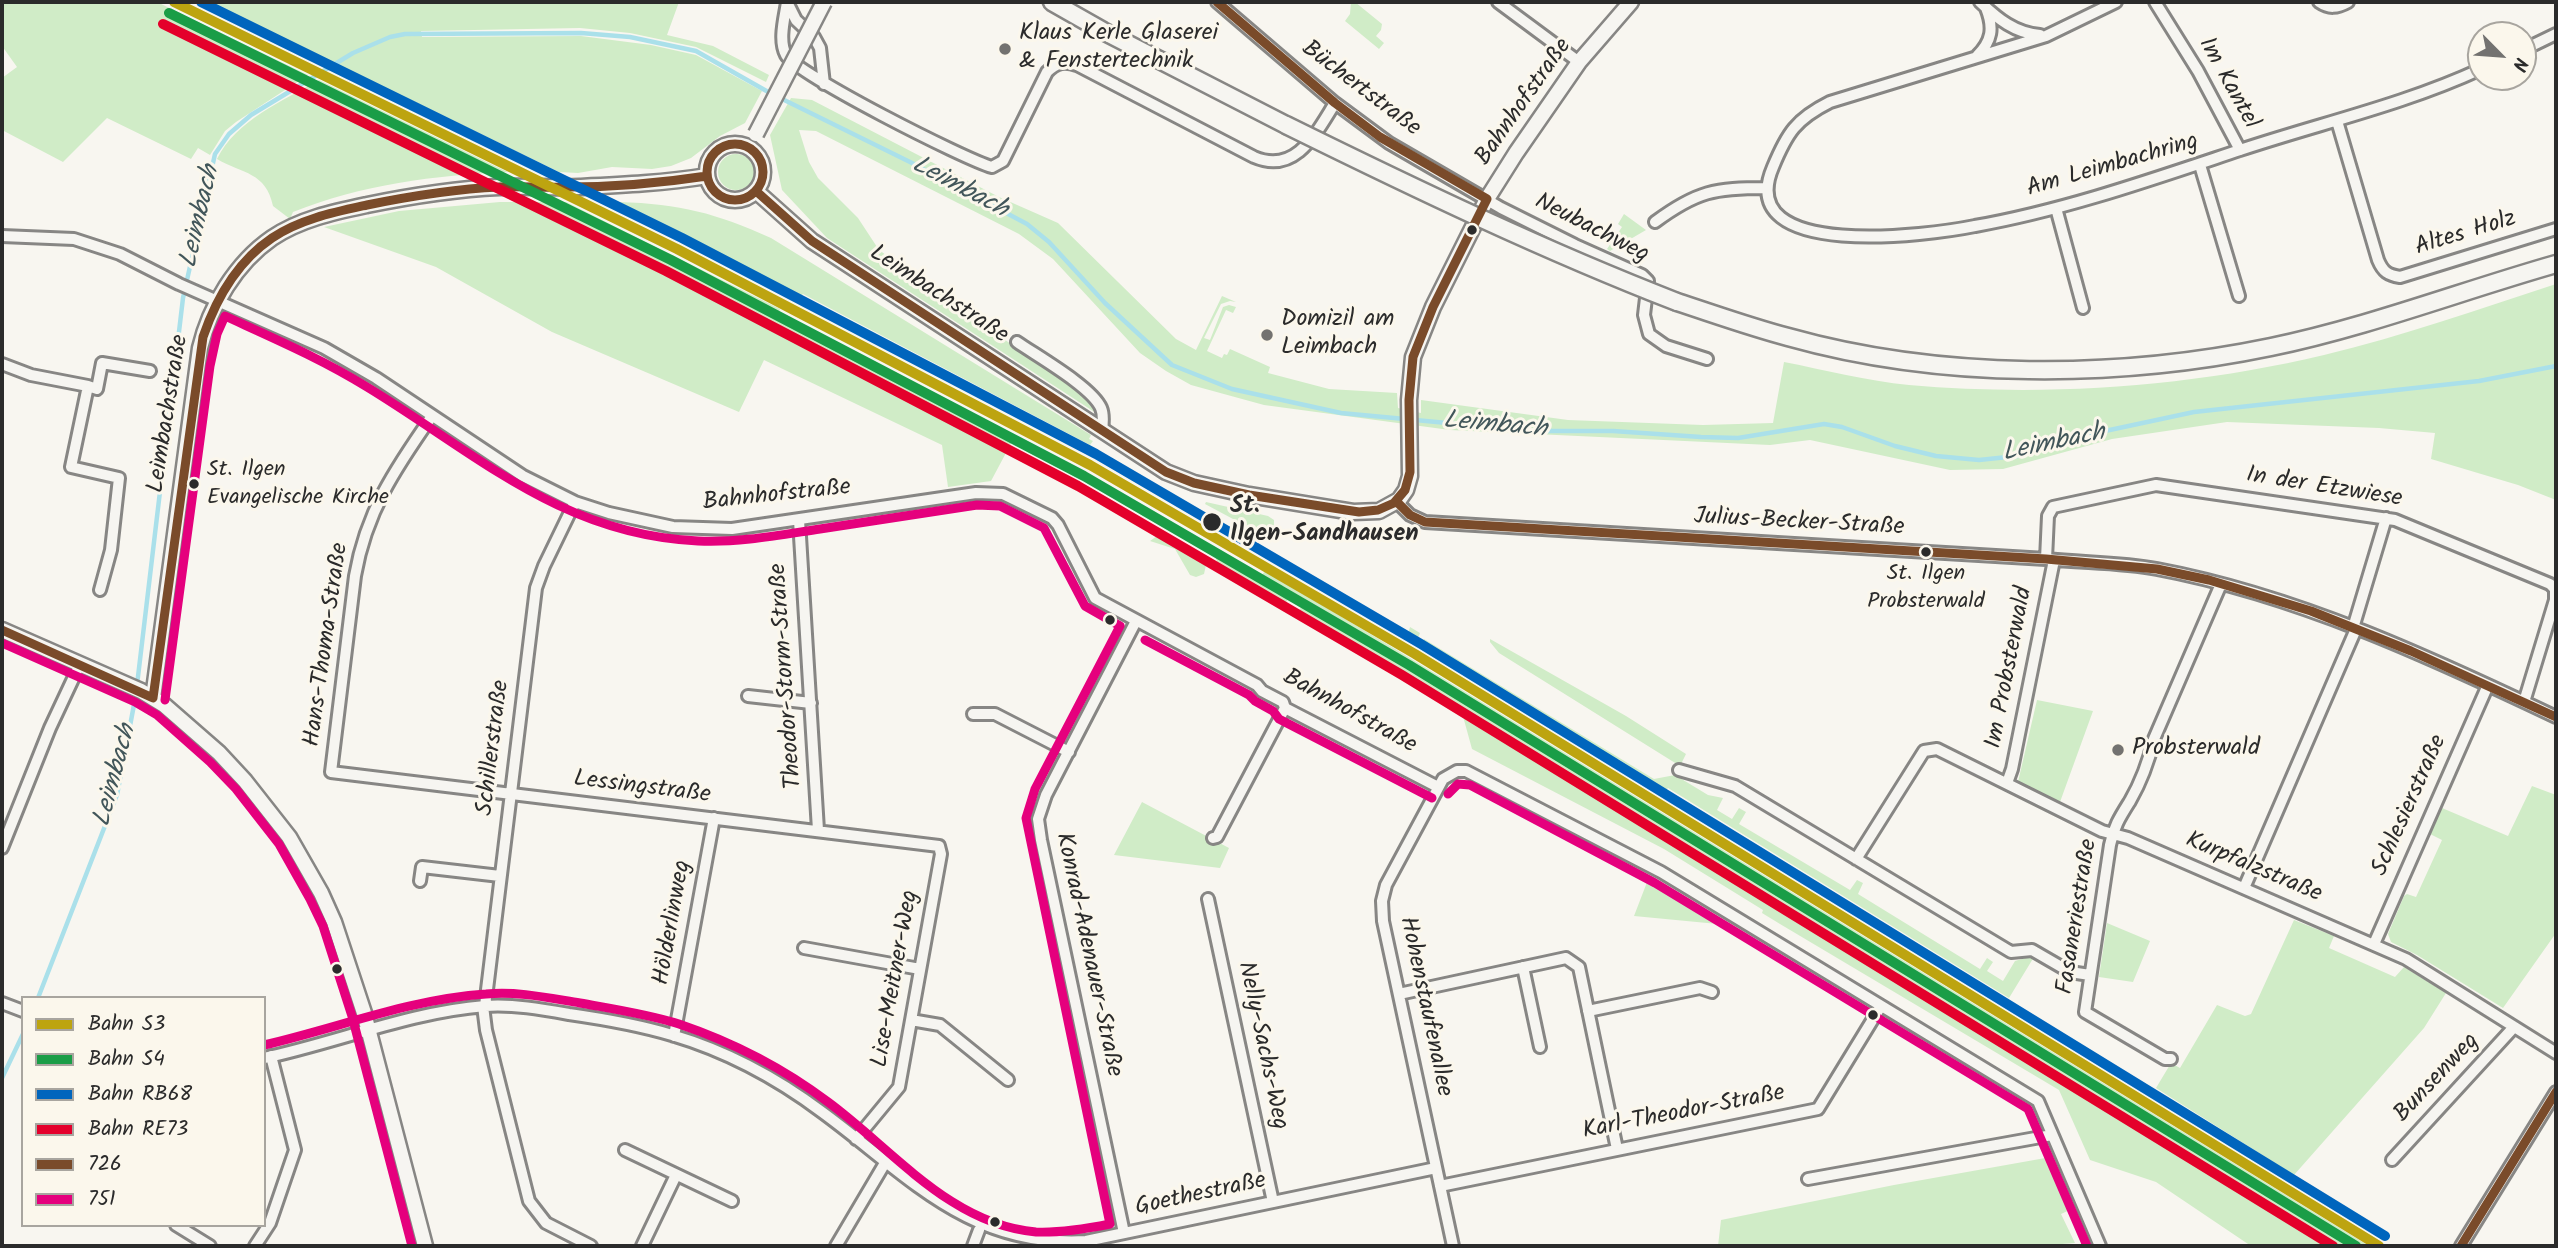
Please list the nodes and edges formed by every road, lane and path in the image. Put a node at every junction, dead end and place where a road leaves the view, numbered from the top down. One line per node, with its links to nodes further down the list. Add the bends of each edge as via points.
1 (787, 2): 18 (street, via 820,48); 18 (street, via 783,50 787,58)
2 (824, 2): 21 (street, bridge)
3 (1052, 2): 32 (main road, bridge, via 1397,180 1603,274 1788,337 1928,364 2082,370 2272,347)
4 (1217, 2): 19 (street, Büchertstraße)
5 (1498, 2): 16 (street)
6 (1631, 2): 16 (street, Bahnhofstraße)
7 (2116, 2): 13 (street)
8 (2155, 2): 22 (street, Im Kantel)
9 (2319, 2): 10 (street, via 2330,8)
10 (2348, 2)
11 (1983, 4): 13 (street, via 2022,33); 15 (street, via 1992,33)
12 (2556, 34): 14 (street)
13 (2046, 36): 15 (street)
14 (2537, 43)
15 (1975, 58): 25 (street, via 1830,102 1808,113 1788,134)
16 (1579, 62): 27 (street, Bahnhofstraße)
17 (2467, 75): 20 (street, Am Leimbachring, via 2404,101)
18 (824, 84): 19 (street, via 992,167 1003,161 1047,72 1056,63 1077,65 1271,162 1301,151)
19 (1335, 103): 27 (street, Büchertstraße, via 1389,143)
20 (2337, 121): 22 (street, Am Leimbachring); 30 (street, Altes Holz, via 2378,260 2389,275 2400,277)
21 (749, 148): 24 (street, via 734,144 719,149 709,161); 26 (street, via 763,168)
22 (2240, 150): 23 (street, Am Leimbachring)
23 (2200, 165): 28 (street, Am Leimbachring); 33 (street)
24 (707, 177): 26 (street, via 714,191 727,199 742,199); 34 (street, Leimbachstraße, via 654,184 470,189 319,216 255,251)
25 (1766, 188): 28 (street, Am Leimbachring, via 1779,217 1793,226 1859,237 1975,227); 29 (street, via 1704,192)
26 (755, 191): 42 (street, Leimbachstraße, via 812,241)
27 (1487, 199): 37 (street, Neubachweg, via 1642,275 1648,281 1644,316 1649,334 1665,346); 44 (street, Bahnhofstraße, via 1455,259 1413,357 1409,480)
28 (2056, 208): 35 (street)
29 (1656, 222)
30 (2556, 229)
31 (2, 236): 34 (street, Bahnhofstraße, via 88,243)
32 (2556, 264)
33 (2239, 296)
34 (219, 300): 41 (street, Bahnhofstraße, via 336,355); 55 (street, Leimbachstraße, via 199,356)
35 (2083, 308)
36 (1017, 342): 42 (street, Leimbachstraße, via 1096,401 1103,415)
37 (1707, 359)
38 (2, 364): 40 (street)
39 (150, 372): 40 (street, via 102,363 97,388)
40 (88, 386): 49 (street, via 71,467 118,478 111,550)
41 (432, 416): 43 (street, Bahnhofstraße, via 523,476); 64 (street, Hans-Thoma-Straße, via 386,484 361,547)
42 (1102, 430): 44 (street, Leimbachstraße, via 1166,472 1194,483 1353,512 1379,511)
43 (575, 502): 46 (street, Bahnhofstraße, via 686,528 732,529); 67 (street, Schillerstraße, via 536,588)
44 (1396, 502): 47 (street, Julius-Becker-Straße, via 1425,522)
45 (2386, 518): 47 (street, In der Etzwiese, via 2152,485 2053,507 2048,516); 51 (street); 57 (street, In der Etzwiese, via 2405,522 2554,587 2555,600)
46 (799, 520): 50 (street, Bahnhofstraße, via 976,493 1003,494 1056,521 1095,598); 58 (street, Theodor-Storm-Straße)
47 (2050, 559): 48 (street, Julius-Becker-Straße, via 2143,567); 65 (street, Im Probsterwald)
48 (2221, 584): 51 (street, Julius-Becker-Straße); 70 (street, Fasaneriestraße)
49 (100, 590)
50 (1136, 621): 59 (street, Bahnhofstraße, via 1258,685); 62 (street, Konrad-Adenauer-Straße)
51 (2355, 629): 54 (street, Julius-Becker-Straße); 77 (street)
52 (2, 630): 53 (street)
53 (80, 664): 55 (street); 72 (street)
54 (2487, 685): 57 (street, Julius-Becker-Straße); 79 (street, Schlesierstraße)
55 (147, 695): 93 (street, via 219,753 289,837 330,911)
56 (748, 696): 58 (street)
57 (2524, 702): 61 (street, Julius-Becker-Straße)
58 (811, 703): 69 (street, Theodor-Storm-Straße)
59 (1285, 708): 66 (street, Bahnhofstraße); 71 (street)
60 (973, 714): 62 (street, via 995,714)
61 (2556, 717)
62 (1069, 752): 115 (street, Konrad-Adenauer-Straße, via 1042,804 1039,834)
63 (1679, 770): 74 (street, via 1735,786)
64 (331, 772): 67 (street, Lessingstraße)
65 (2007, 783): 70 (street, Kurpfalzstraße); 74 (street, Kurpfalzstraße, via 1944,752 1924,751)
66 (1438, 787): 85 (street, Hohenstaufenallee, via 1383,896 1383,921); 88 (street, via 1457,771 1475,774 1651,866)
67 (510, 794): 68 (street, Lessingstraße); 75 (street, Schillerstraße)
68 (714, 818): 69 (street, Lessingstraße); 94 (street, Hölderlinweg)
69 (818, 830): 73 (street, Lessingstraße, via 937,845)
70 (2113, 833): 77 (street, Kurpfalzstraße); 83 (street, Fasaneriestraße)
71 (1213, 838)
72 (2, 848)
73 (941, 854): 82 (street, Lise-Meitner-Weg)
74 (1856, 859): 83 (street, via 2011,952 2032,950 2070,972)
75 (500, 876): 76 (street, via 422,867); 87 (street, Schillerstraße)
76 (420, 881)
77 (2244, 888): 79 (street, Kurpfalzstraße)
78 (1208, 899): 112 (street, Nelly-Sachs-Weg)
79 (2374, 944): 92 (street, Kurpfalzstraße, via 2417,965)
80 (804, 948): 82 (street)
81 (1523, 967): 85 (street); 90 (street, via 1566,958 1579,967); 95 (street)
82 (920, 969): 91 (street, Lise-Meitner-Weg)
83 (2090, 975): 98 (street, Fasaneriestraße, via 2085,1012)
84 (1713, 992): 90 (street, via 1700,988)
85 (1399, 994): 107 (street, Hohenstaufenallee)
86 (2, 1003): 89 (street)
87 (484, 1006): 93 (street, Goethestraße); 94 (street, Goethestraße, via 542,1009); 119 (street, Schillerstraße, via 486,1031 529,1201 546,1223)
88 (1881, 1006): 101 (street, via 2038,1101); 103 (street, Karl-Theodor-Straße, via 1818,1109)
89 (21, 1011)
90 (1588, 1011): 103 (street)
91 (911, 1020): 99 (street, via 940,1025); 102 (street, Lise-Meitner-Weg, via 899,1087)
92 (2515, 1027): 96 (street, Kurpfalzstraße); 105 (street, Bunsenweg)
93 (368, 1031): 97 (street, Goethestraße); 118 (street)
94 (674, 1035): 102 (street, Goethestraße, via 776,1082)
95 (1540, 1047)
96 (2556, 1052)
97 (267, 1057): 117 (street, via 295,1150 270,1223)
98 (2171, 1059)
99 (1008, 1080)
100 (2556, 1092): 125 (street)
101 (2052, 1135): 109 (street); 124 (street)
102 (856, 1139): 106 (street, Goethestraße)
103 (1617, 1149): 110 (street, Karl-Theodor-Straße)
104 (625, 1150): 108 (street)
105 (2392, 1160)
106 (885, 1163): 114 (street, Goethestraße, via 947,1213); 121 (street)
107 (1436, 1168): 110 (street, Hohenstaufenallee); 112 (street, Goethestraße)
108 (676, 1175): 111 (street); 120 (street)
109 (1808, 1180)
110 (1440, 1186): 123 (street, Hohenstaufenallee)
111 (732, 1201)
112 (1273, 1202): 115 (street, Goethestraße)
113 (179, 1227): 116 (street)
114 (979, 1230): 115 (street, Goethestraße, via 1048,1245); 122 (street)
115 (1124, 1233)
116 (210, 1246)
117 (255, 1246)
118 (425, 1246)
119 (591, 1246)
120 (642, 1246)
121 (836, 1246)
122 (973, 1246)
123 (1452, 1246)
124 (2100, 1246)
125 (2461, 1246)

